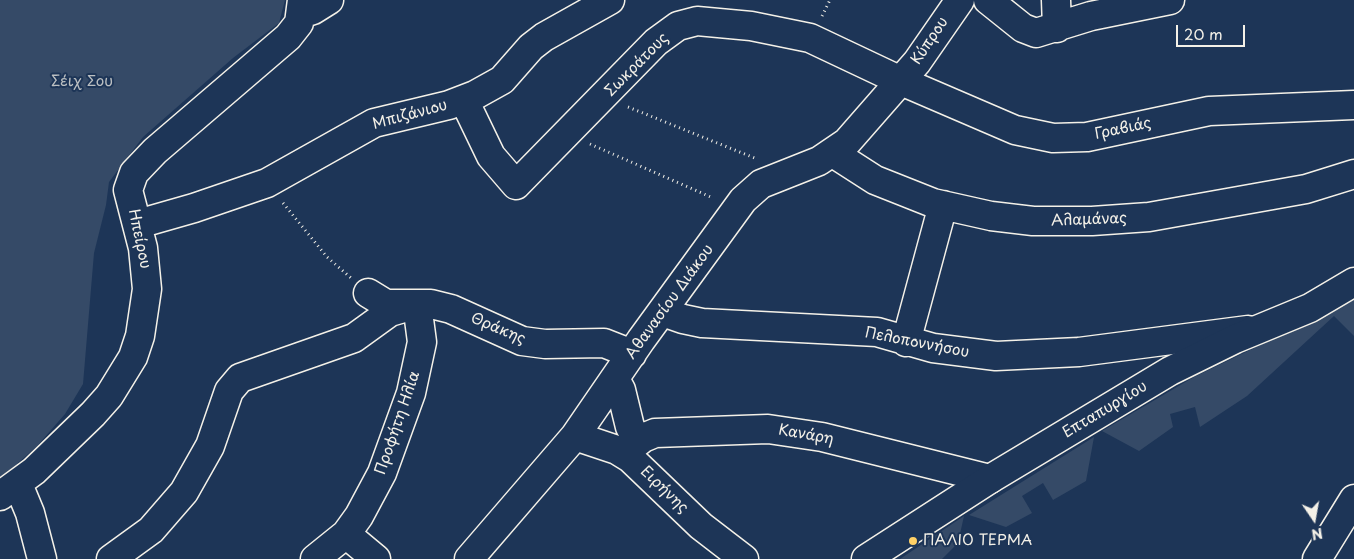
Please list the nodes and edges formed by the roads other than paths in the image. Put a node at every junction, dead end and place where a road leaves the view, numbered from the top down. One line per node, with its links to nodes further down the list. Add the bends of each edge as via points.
1 (329, 0): 7 (street, via 313,10)
2 (610, 0): 10 (street, Μπιζάνιου, via 544,37 502,80)
3 (960, 0): 9 (street, Κύπρου)
4 (988, 0): 8 (street, via 1027,30 1040,33)
5 (1056, 0): 8 (street)
6 (1170, 0): 8 (street, via 1091,16)
7 (301, 7): 15 (street, Ηπείρου, via 299,23 288,37 154,151 134,173 128,190)
8 (1057, 28)
9 (901, 81): 10 (street, Σωκράτους, via 810,38 751,26 697,22 678,26 656,42 516,185 491,156); 11 (street, Γραβιάς, via 1015,130 1053,138 1087,137 1209,111); 12 (street, Αθανασίου Διάκου)
10 (464, 100): 15 (street, Μπιζάνιου, via 368,126 267,183)
11 (1354, 104)
12 (833, 153): 14 (street, Αλαμάνας, via 875,180); 19 (street, Αθανασίου Διάκου, via 761,184 736,208)
13 (1354, 174): 14 (street, Αλαμάνας, via 1259,199 1120,220 1033,221)
14 (943, 205): 21 (street)
15 (138, 224): 27 (street, Ηπείρου, via 147,290 133,358 94,414)
16 (1354, 282): 20 (street, Επταπυργίου, via 1310,308)
17 (368, 293): 18 (street, Θράκης, via 386,304)
18 (417, 304): 22 (street, Θράκης, via 451,309 522,341 604,343); 29 (street, Προφήτη Ηλία, via 422,342 411,393 382,473); 31 (street, via 390,312 354,338 240,378 229,391 210,446 184,492 151,530)
19 (663, 312): 21 (street, Πελοποννήσου, via 702,323 871,332); 22 (street, Αθανασίου Διάκου)
20 (1262, 328): 21 (street, Πελοποννήσου, via 1031,356 968,354); 26 (street, Επταπυργίου, via 1170,371)
21 (906, 342)
22 (632, 354): 23 (street, Αθανασίου Διάκου)
23 (615, 380): 24 (street, Αθανασίου Διάκου); 25 (street, via 621,390 630,427)
24 (575, 436): 25 (street, Ειρήνης); 34 (street, Αθανασίου Διάκου)
25 (631, 447): 26 (street, Κανάρη, via 648,436 665,432 782,430); 35 (street, Ειρήνης, via 701,526)
26 (990, 479): 36 (street, Επταπυργίου)
27 (9, 490): 30 (street, via 30,513)
28 (1354, 499): 37 (street)
29 (346, 534): 32 (street, Προφήτη Ηλία); 33 (street)
30 (42, 559)
31 (112, 559)
32 (315, 559)
33 (376, 559)
34 (469, 559)
35 (744, 559)
36 (866, 559)
37 (1317, 559)

